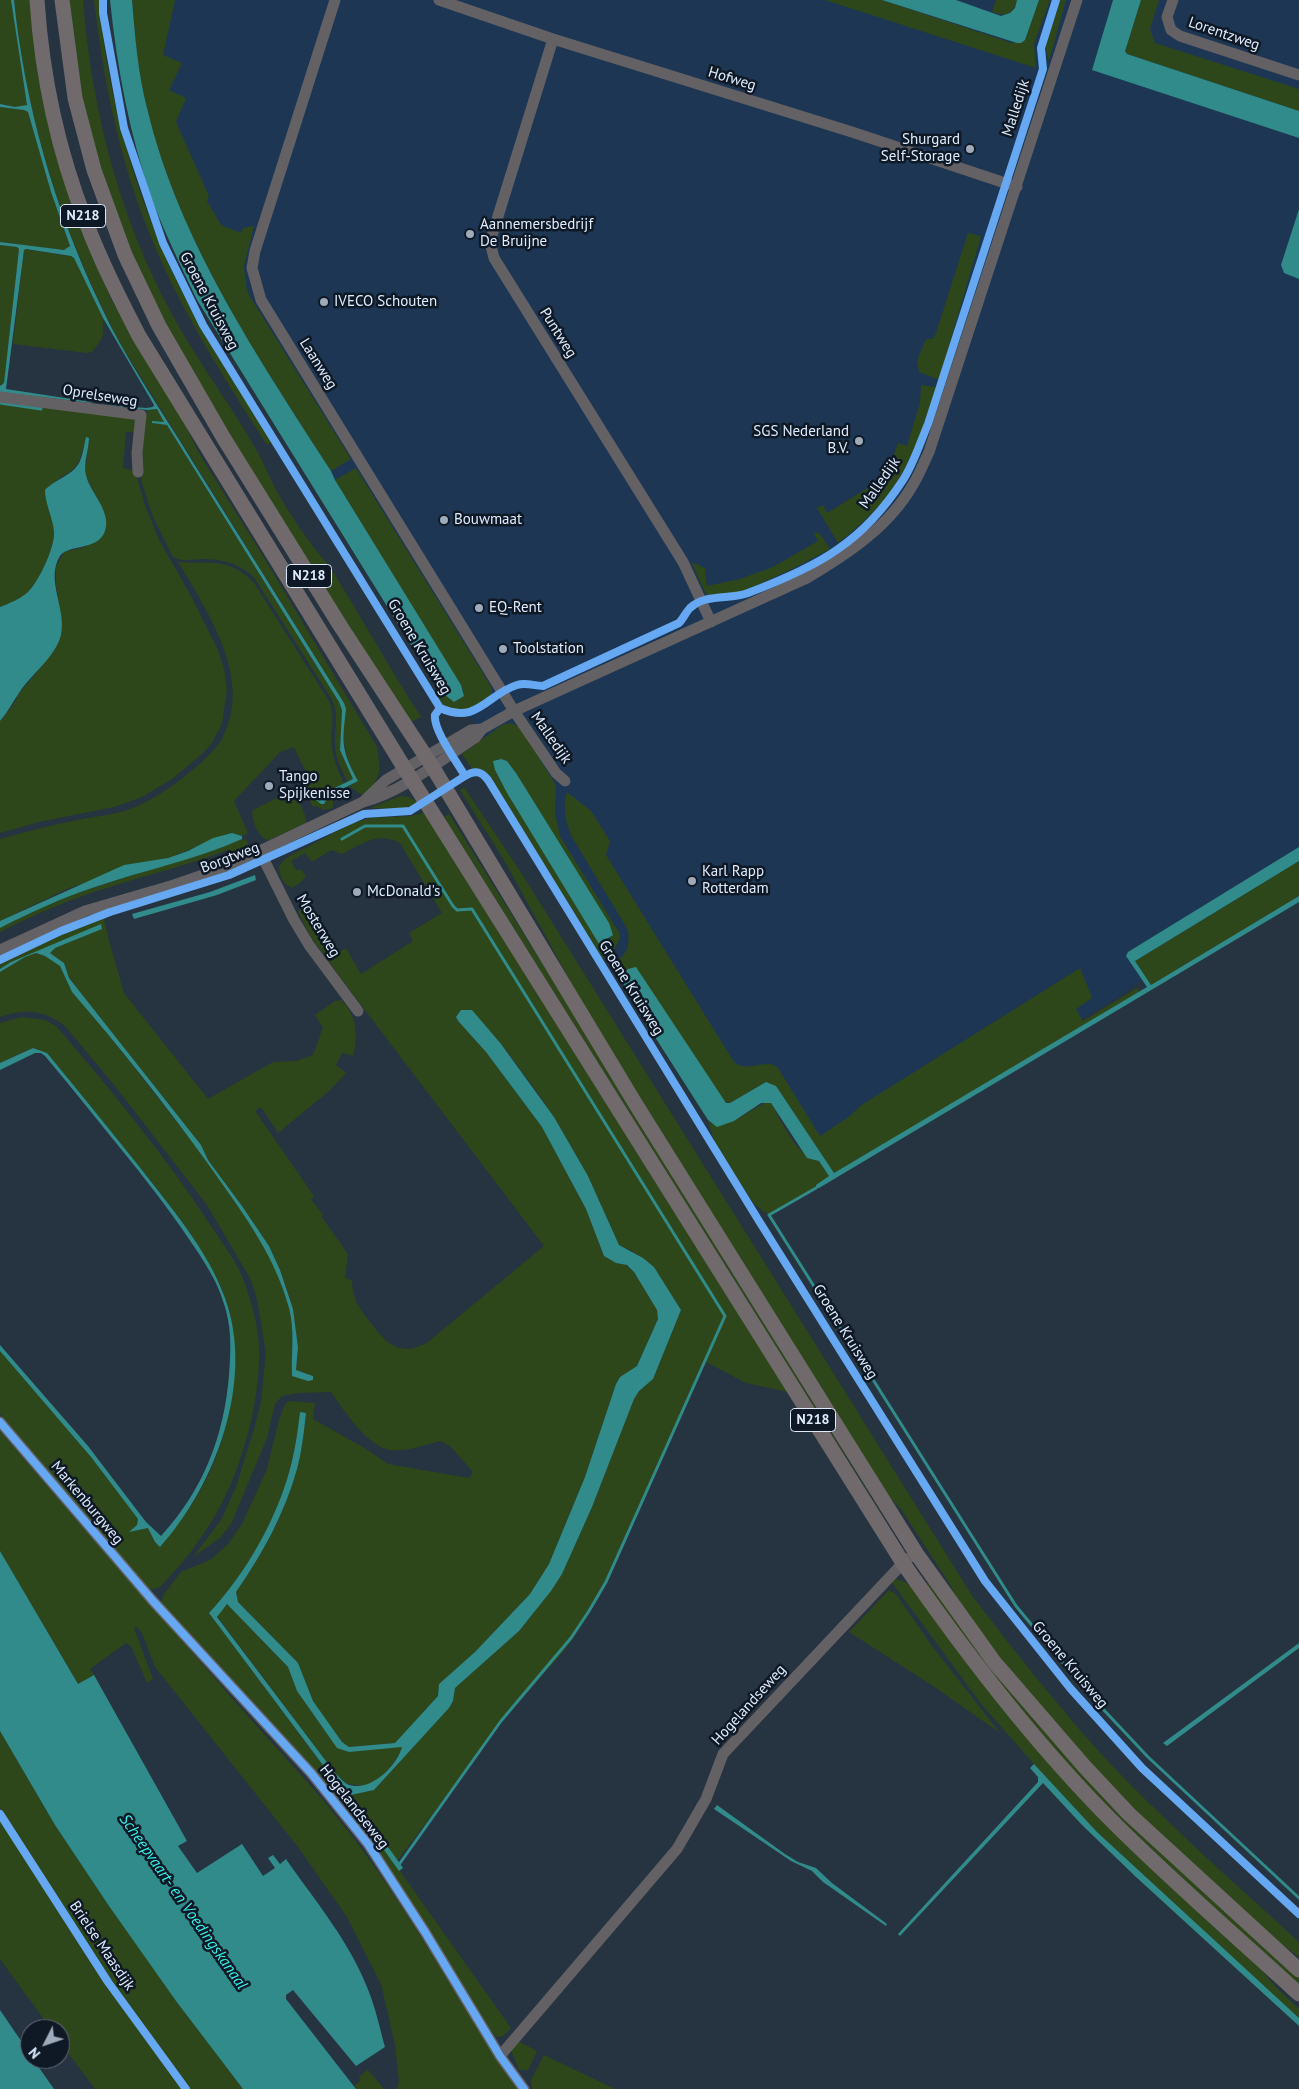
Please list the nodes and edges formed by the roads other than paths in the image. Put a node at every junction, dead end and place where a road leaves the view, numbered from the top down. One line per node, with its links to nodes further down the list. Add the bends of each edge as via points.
1 (37, 0): 15 (main road, N218, via 40,48 53,114 86,223 110,279 185,413)
2 (62, 0): 14 (main road, N218, via 71,74 86,145 101,194 135,279 223,437)
3 (335, 0): 13 (street, Laanweg, via 252,268 261,300)
4 (439, 0): 7 (street, Hofweg)
5 (1077, 0): 9 (street, Malledijk)
6 (1173, 0): 8 (street, Lorentzweg, via 1167,17 1170,30 1180,36)
7 (553, 39): 9 (street, Hofweg); 12 (street, Puntweg, via 490,242 494,258 683,562)
8 (1299, 75)
9 (1016, 187): 12 (street, Malledijk, via 930,452 913,485 870,536 843,557 807,578)
10 (0, 397): 11 (street, Oprelseweg, via 141,415)
11 (138, 472)
12 (711, 622): 13 (street, Malledijk)
13 (514, 710): 14 (street, Malledijk, via 482,728 471,730); 16 (street, Malledijk, via 556,773)
14 (429, 761): 15 (street, Malledijk); 21 (main road, N218, via 630,1094)
15 (408, 774): 17 (street, Borgtweg, via 375,799); 22 (main road, N218)
16 (565, 781)
17 (260, 852): 18 (street, Borgtweg, via 174,885 85,911); 19 (street, Mosterweg, via 294,920)
18 (0, 950)
19 (358, 1011)
20 (0, 1422): 23 (street, Markenburgweg)
21 (916, 1554): 22 (street, Hogelandseweg); 24 (main road, N218, via 995,1663 1084,1766 1164,1847)
22 (903, 1563): 25 (main road, N218, via 987,1679 1071,1777 1113,1822); 26 (street, Hogelandseweg, via 723,1754 706,1799 677,1849)
23 (153, 1601): 26 (street, Hogelandseweg, via 311,1774 368,1844)
24 (1299, 1970)
25 (1299, 1994)
26 (500, 2056): 27 (street)
27 (524, 2089)

